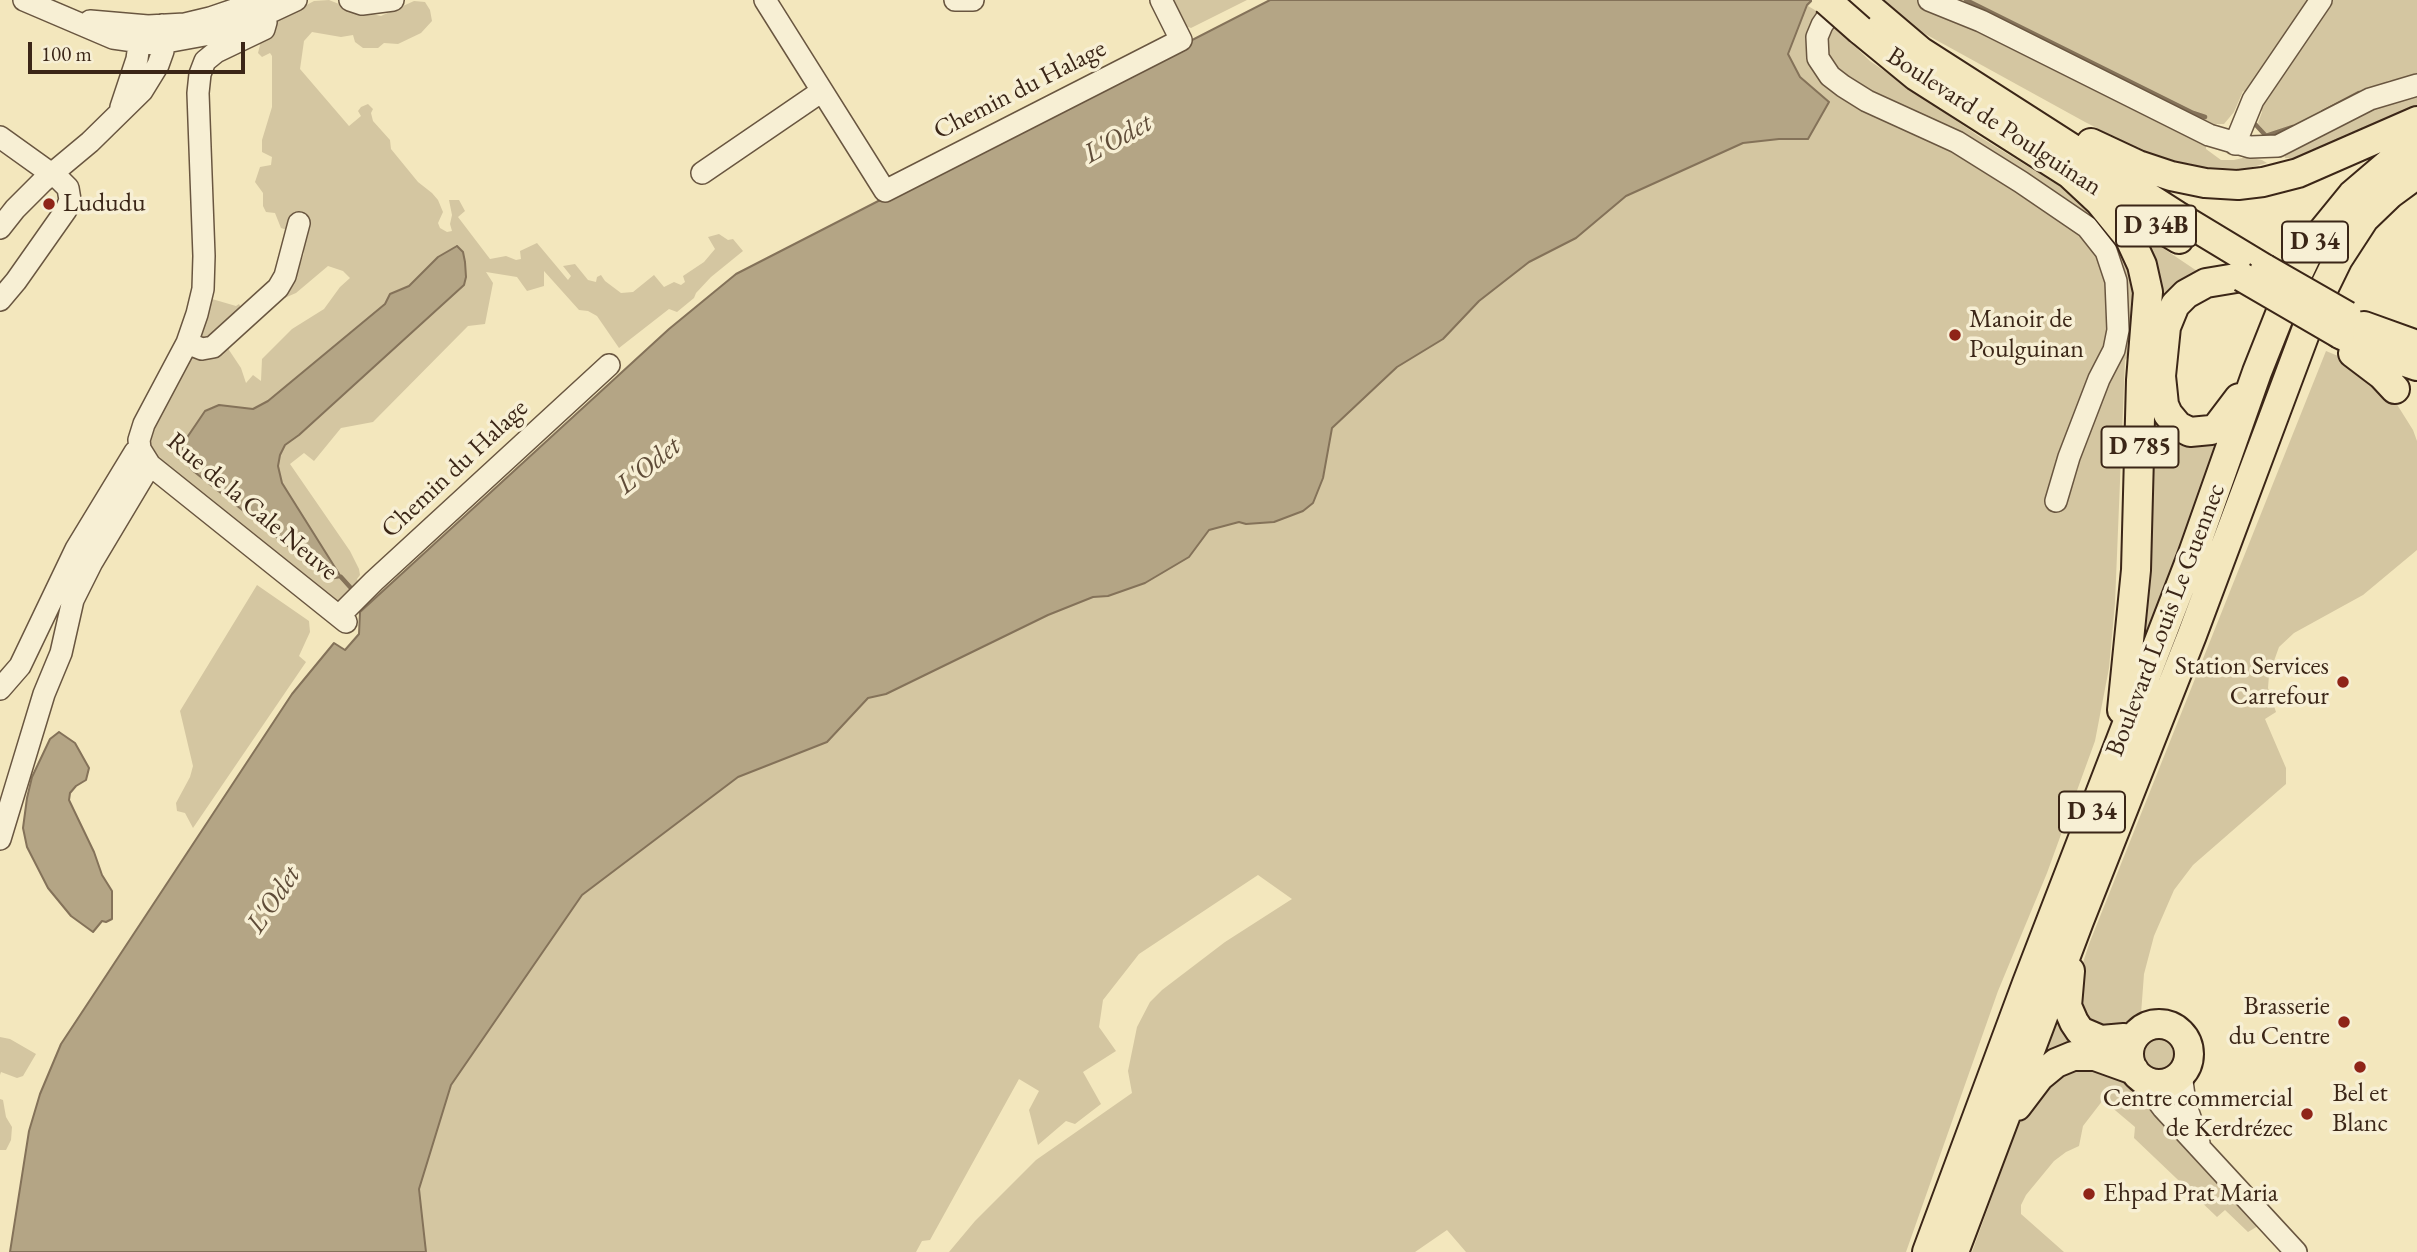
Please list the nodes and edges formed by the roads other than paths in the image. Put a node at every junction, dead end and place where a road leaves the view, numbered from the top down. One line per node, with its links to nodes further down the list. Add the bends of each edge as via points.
1 (24, 0): 16 (street, via 70,18)
2 (296, 0): 14 (street)
3 (351, 0): 4 (street, via 362,4)
4 (387, 0)
5 (765, 0): 19 (street)
6 (955, 0): 7 (street)
7 (973, 0)
8 (1161, 0): 19 (street, Chemin du Halage, via 1181,40 885,191)
9 (1826, 0): 15 (main road, Boulevard de Poulguinan / D 785, bridge)
10 (1846, 0): 43 (street, via 1831,12 1817,37 1818,58 1830,76 1867,101 1957,142 2050,200 2087,227 2112,265 2118,312 2114,350 2069,457)
11 (1860, 0): 15 (main road, Boulevard de Poulguinan / D 785)
12 (1929, 0): 22 (street, via 1981,20)
13 (2321, 0): 22 (street, via 2252,100)
14 (264, 5): 16 (street, via 210,34); 35 (street, Rue de la Cale Neuve, via 264,29 216,52 205,61 200,74 203,278 200,305)
15 (1871, 25): 17 (main road, Boulevard de Poulguinan / D 785); 25 (main road, Boulevard de Poulguinan / D 785, via 1916,76)
16 (152, 34): 27 (street, via 137,59 120,111)
17 (1968, 80): 20 (main road, via 2115,155 2156,172 2205,183 2251,184 2287,176); 32 (main road, Boulevard de Poulguinan / D 785)
18 (2417, 85): 22 (street, via 2371,99 2278,146)
19 (822, 91): 24 (street)
20 (2417, 121)
21 (0, 137): 27 (street)
22 (2235, 144)
23 (2417, 145): 40 (main road, Boulevard Louis Le Guennec / D 34, via 2360,186 2321,233 2286,299)
24 (702, 173)
25 (2070, 174): 32 (main road, Boulevard de Poulguinan / D 34B); 46 (main road, D 785, via 2130,239 2148,292 2136,570)
26 (2417, 174): 37 (main road, Boulevard Louis Le Guennec / D 34, via 2376,206 2351,238 2326,281)
27 (56, 176): 30 (street, via 15,209); 31 (street, via 24,219); 33 (street, via 69,190 69,205)
28 (2417, 194): 37 (main road, via 2372,235)
29 (299, 223): 35 (street, via 278,288 213,347 202,349)
30 (0, 228)
31 (0, 239)
32 (2253, 273): 34 (main road, D 785, bridge); 34 (main road, D 34B, bridge, via 2299,311); 40 (main road, via 2206,283 2175,305 2168,318 2162,358 2168,415 2190,432 2211,430 2225,418)
33 (0, 300)
34 (2341, 330): 36 (main road, D 785, via 2375,331); 39 (main road, via 2379,353); 41 (main road)
35 (187, 343): 42 (street, Rue de la Cale Neuve, via 144,424 139,440)
36 (2417, 345)
37 (2294, 361): 48 (main road, Boulevard Louis Le Guennec / D 34)
38 (610, 365): 44 (street, Chemin du Halage, via 367,579)
39 (2417, 366)
40 (2257, 372): 46 (main road, Boulevard Louis Le Guennec / D 34)
41 (2395, 389)
42 (145, 457): 44 (street, Rue de la Cale Neuve); 45 (street, via 135,452 76,549 20,666); 47 (street, via 73,600 61,653)
43 (2056, 501)
44 (343, 619)
45 (0, 689)
46 (2118, 746): 54 (main road, Boulevard Louis Le Guennec / D 34)
47 (0, 839)
48 (2079, 921): 49 (main road, via 2067,987 2070,1014 2080,1031 2101,1040); 52 (main road, Boulevard Louis Le Guennec / D 34)
49 (2136, 1034): 50 (main road, via 2129,1048); 51 (main road, via 2151,1025 2176,1029 2189,1051)
50 (2136, 1073): 51 (main road, via 2157,1084); 52 (main road, via 2095,1056 2065,1059 2034,1082); 53 (street)
51 (2181, 1074): 53 (street, via 2185,1103)
52 (1996, 1138): 55 (main road, Boulevard Louis Le Guennec / D 34)
53 (2201, 1148): 56 (street)
54 (1927, 1252)
55 (1954, 1252)
56 (2296, 1252)

